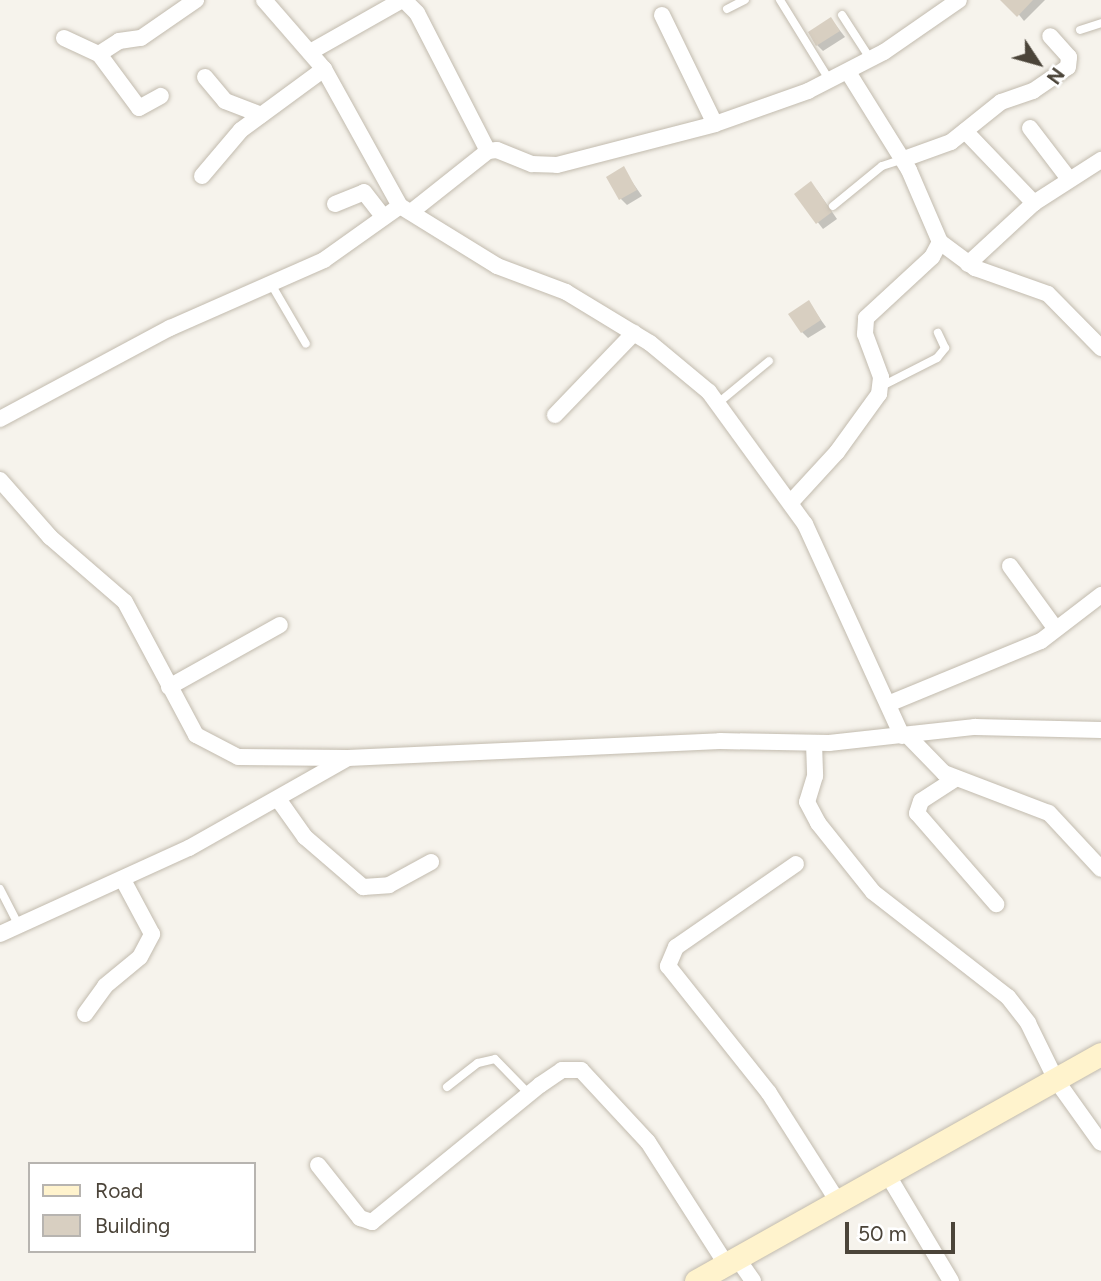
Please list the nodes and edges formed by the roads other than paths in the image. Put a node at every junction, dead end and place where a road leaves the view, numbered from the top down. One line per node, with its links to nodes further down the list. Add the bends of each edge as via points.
1 (196, 0): 15 (street, via 141,38 119,41)
2 (264, 0): 14 (street)
3 (745, 0): 7 (lane)
4 (780, 0): 20 (lane)
5 (959, 0): 16 (street)
6 (408, 1): 14 (street); 26 (street)
7 (726, 9)
8 (662, 15): 23 (street)
9 (842, 15): 16 (lane)
10 (1101, 23): 11 (lane)
11 (1080, 30)
12 (1050, 36): 25 (street, via 1069,57 1068,67 1033,91 1001,102)
13 (64, 38): 15 (street)
14 (312, 51): 17 (street)
15 (99, 54): 21 (street, via 139,108)
16 (871, 60): 18 (street)
17 (324, 69): 22 (street); 34 (street)
18 (848, 72): 20 (street); 27 (street)
19 (205, 77): 22 (street, via 225,102)
20 (830, 80): 23 (street)
21 (161, 96)
22 (261, 115): 29 (street, via 241,130)
23 (715, 124): 26 (street, via 557,165 532,164 497,150)
24 (1030, 128): 30 (street)
25 (965, 131): 27 (street, via 944,145); 31 (street)
26 (488, 151): 34 (street)
27 (904, 159): 33 (lane, via 882,166); 36 (street)
28 (1101, 160): 30 (street)
29 (202, 176)
30 (1069, 179): 31 (street)
31 (1034, 203): 37 (street)
32 (335, 204): 35 (street, via 364,192)
33 (833, 206)
34 (405, 209): 35 (street); 39 (street, via 488,261 552,284)
35 (382, 215): 38 (street, via 338,251)
36 (940, 242): 37 (street); 44 (street, via 932,257 866,318 865,334)
37 (968, 264): 42 (street, via 1048,294)
38 (271, 284): 41 (lane); 47 (street, via 170,328)
39 (634, 333): 45 (street, via 683,368); 46 (street)
40 (937, 334): 44 (lane, via 945,348 942,354)
41 (306, 344)
42 (1101, 348)
43 (769, 361): 45 (lane)
44 (882, 386): 49 (street, via 837,452)
45 (718, 403): 49 (street)
46 (555, 415)
47 (0, 419)
48 (0, 480): 54 (street, via 50,537 125,602)
49 (792, 501): 55 (street)
50 (1010, 566): 53 (street)
51 (1101, 595): 53 (street)
52 (280, 625): 54 (street)
53 (1055, 628): 55 (street, via 1033,645)
54 (169, 687): 59 (street, via 196,735 238,757)
55 (888, 704): 57 (street)
56 (1101, 730): 57 (street, via 975,727)
57 (905, 736): 58 (street); 60 (street)
58 (814, 743): 59 (street, via 720,741); 72 (street, via 815,776 807,802 818,823 873,892 1008,997 1028,1023)
59 (348, 758): 61 (street)
60 (955, 779): 64 (street, via 1019,798 1049,813); 67 (street, via 921,801 917,813)
61 (278, 799): 62 (street, via 305,837 363,887 389,885); 65 (street)
62 (431, 862)
63 (796, 864): 78 (street, via 676,947 668,967 769,1093)
64 (1101, 869)
65 (122, 880): 68 (street); 70 (street, via 152,934 140,957 105,986)
66 (0, 889): 68 (lane)
67 (996, 904)
68 (19, 926): 69 (street)
69 (0, 934)
70 (85, 1014)
71 (1101, 1054): 72 (main road)
72 (1056, 1080): 75 (street); 77 (main road)
73 (447, 1087): 74 (lane, via 478,1063 495,1059)
74 (529, 1094): 76 (street, via 372,1222 360,1218); 79 (street, via 562,1070 581,1070 592,1077 648,1142)
75 (1101, 1143)
76 (318, 1166)
77 (886, 1172): 78 (main road); 82 (street)
78 (837, 1200): 79 (main road)
79 (732, 1261): 80 (main road); 81 (street)
80 (696, 1281)
81 (753, 1281)
82 (950, 1281)

